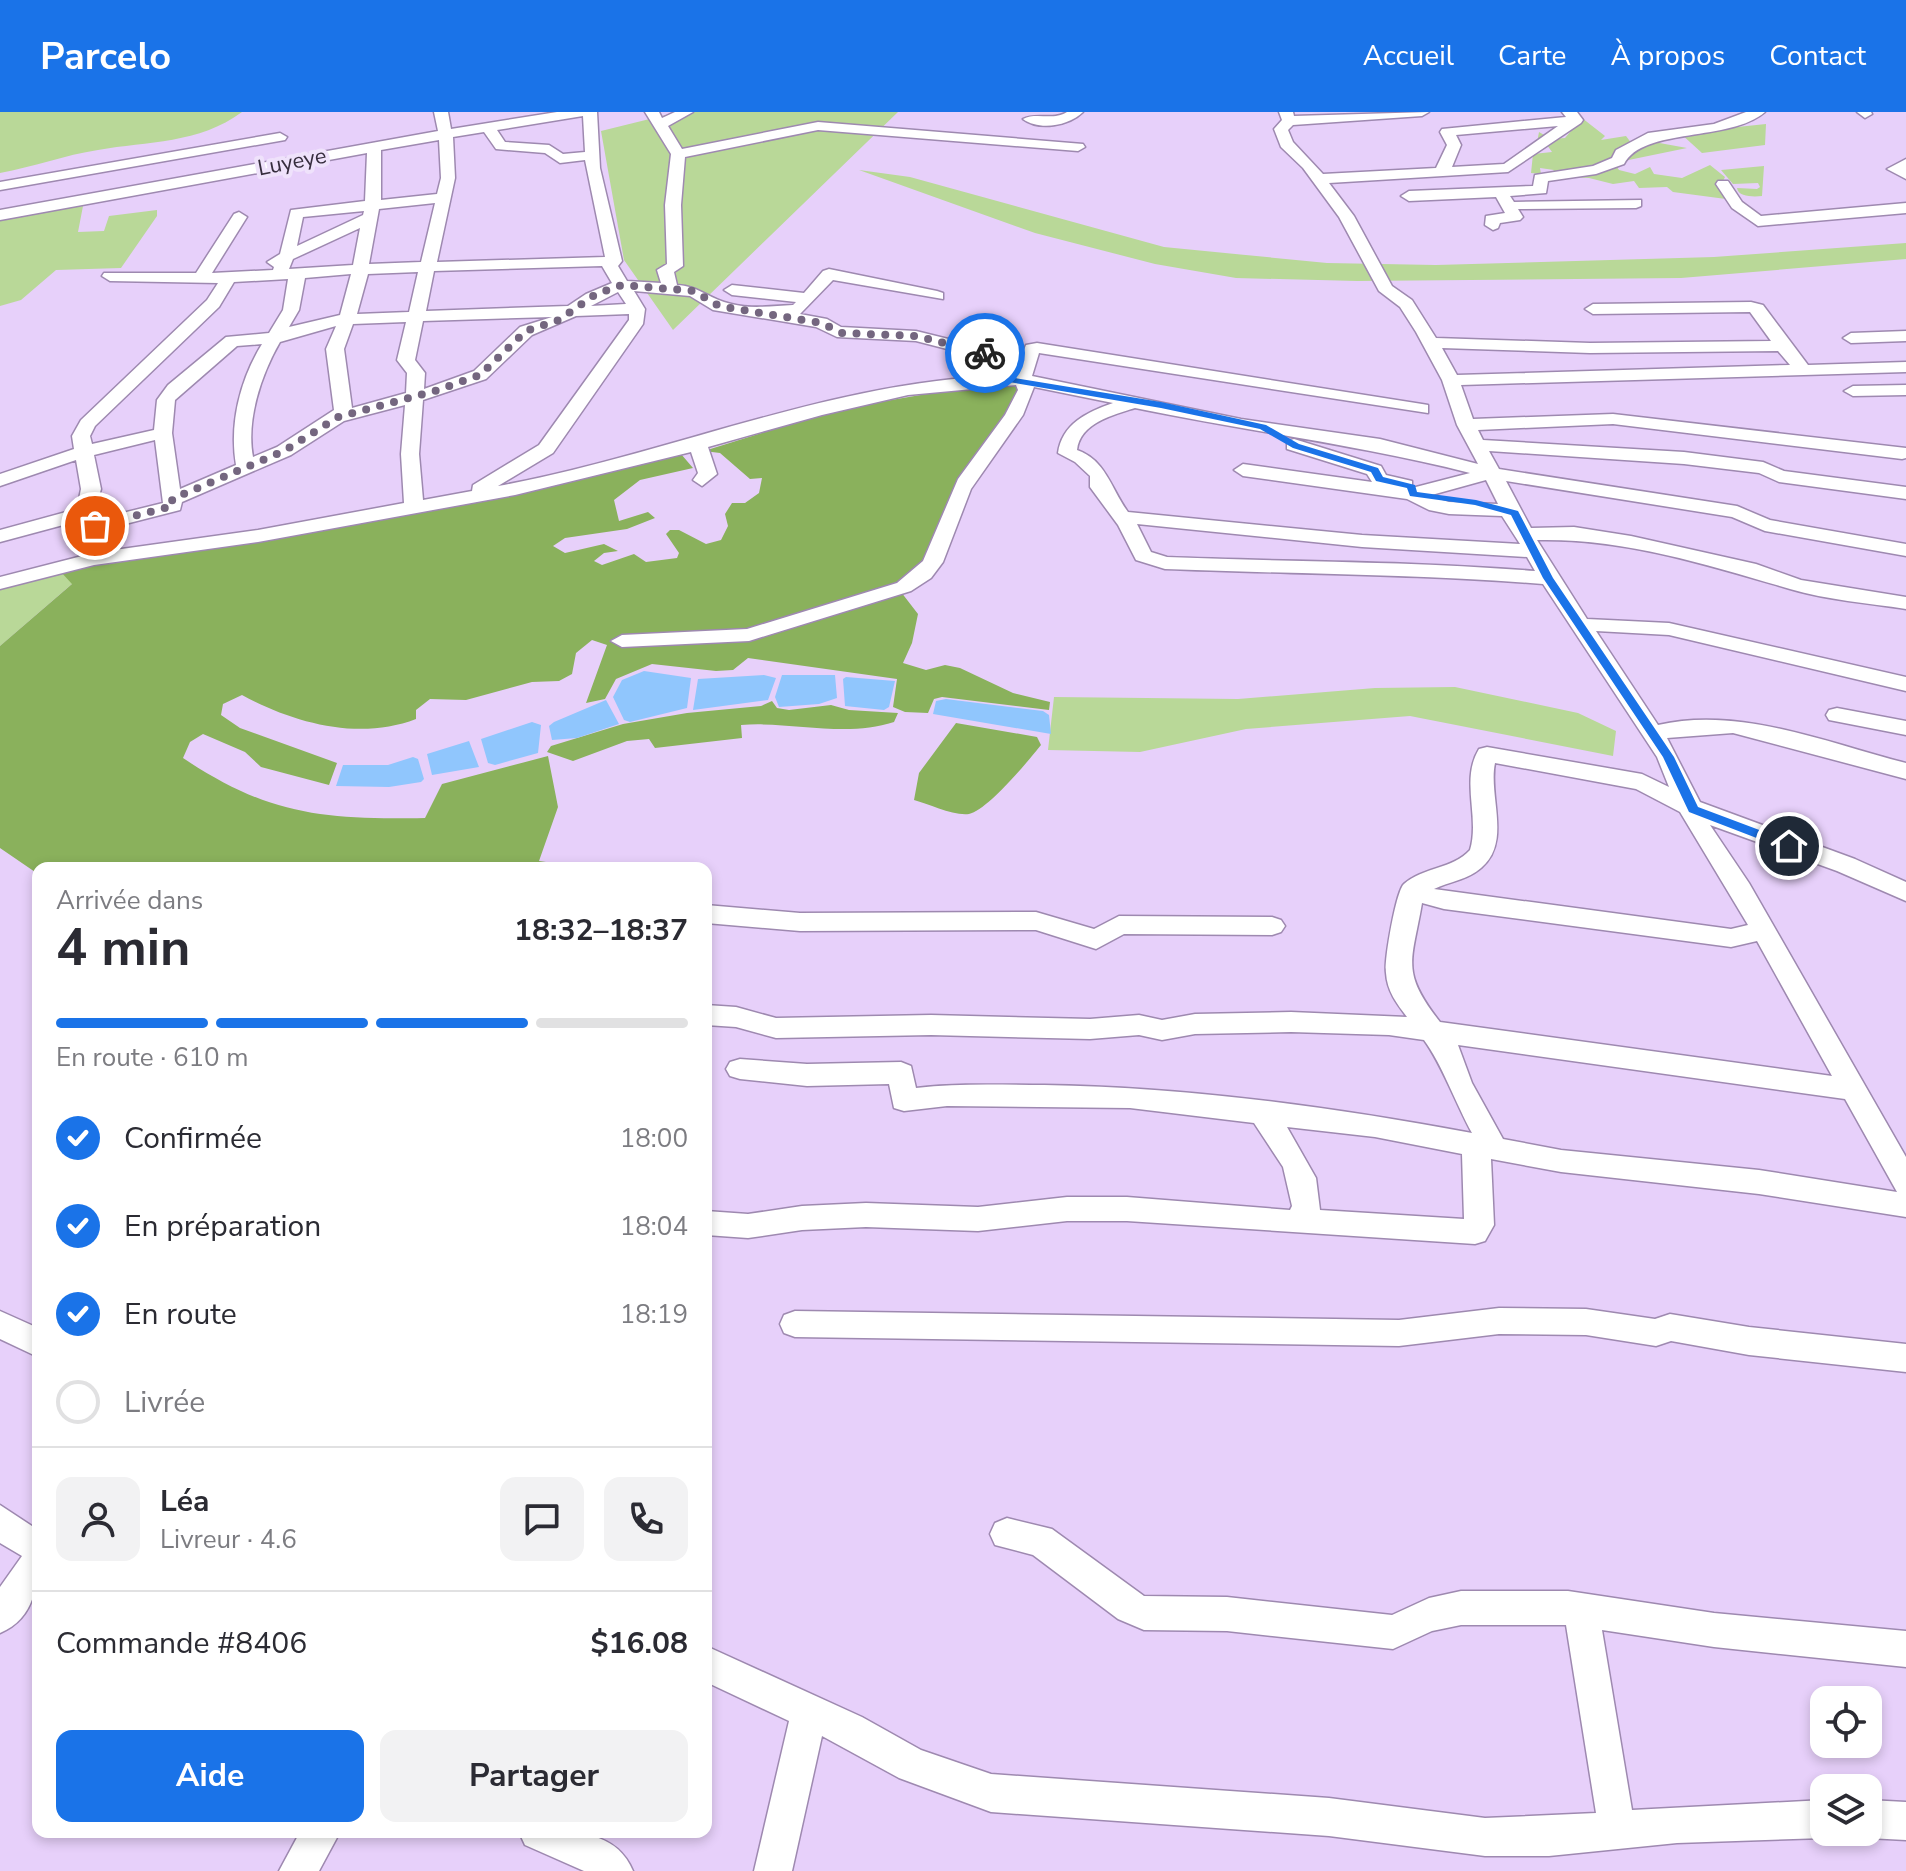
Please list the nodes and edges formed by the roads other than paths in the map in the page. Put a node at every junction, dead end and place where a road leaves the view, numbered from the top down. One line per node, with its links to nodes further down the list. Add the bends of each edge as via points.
1 (441, 112): 12 (street)
2 (587, 112): 11 (street, Luyeye); 17 (street)
3 (686, 112): 9 (street)
4 (1076, 112): 10 (street, via 1063,121)
5 (1422, 112): 8 (street)
6 (1758, 112): 25 (street, via 1717,128 1653,136 1621,153 1619,161 1596,170 1540,178 1541,190)
7 (1572, 116): 19 (street, via 1448,131 1454,145); 20 (street, via 1508,168)
8 (1288, 117): 22 (street, via 1281,129 1286,144)
9 (655, 119): 16 (street)
10 (1030, 119)
11 (487, 126): 12 (street, Luyeye); 17 (street, via 501,146 549,149 560,159)
12 (444, 133): 14 (street, Luyeye); 27 (street, via 449,152)
13 (280, 137): 24 (street)
14 (374, 146): 31 (street); 32 (street, Luyeye)
15 (1078, 147): 16 (street, via 818,126)
16 (678, 154): 45 (street, via 675,266 665,270)
17 (593, 155): 36 (street)
18 (1906, 163): 21 (street, via 1894,169)
19 (1442, 172): 20 (street); 22 (street)
20 (1483, 172): 25 (street)
21 (1906, 175)
22 (1319, 179): 58 (street, via 1358,235 1385,288 1406,304)
23 (1723, 184): 30 (street, via 1737,205 1758,221)
24 (0, 186)
25 (1500, 193): 26 (street); 29 (street)
26 (1409, 196)
27 (444, 198): 31 (street); 37 (street)
28 (1636, 203): 29 (street)
29 (1511, 206): 34 (street, via 1515,217 1491,219)
30 (1906, 208)
31 (372, 210): 35 (street); 35 (street, via 296,213); 38 (street)
32 (0, 215)
33 (239, 217): 42 (street)
34 (1493, 225)
35 (287, 256): 41 (street); 43 (street)
36 (614, 261): 37 (street); 44 (street, via 609,265)
37 (428, 268): 38 (street); 53 (street)
38 (361, 269): 39 (street); 54 (street)
39 (297, 275): 41 (street); 56 (street, via 291,310)
40 (110, 276): 42 (street)
41 (278, 276): 43 (street)
42 (201, 278): 43 (street)
43 (234, 278): 79 (street, via 87,424 81,436)
44 (622, 285): 45 (street); 49 (street); 52 (street)
45 (670, 288): 50 (street, via 699,292 717,305)
46 (732, 290): 48 (street)
47 (937, 296): 48 (street, via 829,274)
48 (808, 298): 50 (street, via 793,312)
49 (637, 309): 52 (street); 88 (street, via 635,326 546,449)
50 (743, 309): 63 (street, via 821,323 842,333 916,336 995,356 993,366)
51 (1593, 309): 59 (street, via 1751,307)
52 (571, 311): 53 (street); 67 (street, via 526,331 484,373)
53 (417, 318): 54 (street); 60 (street)
54 (346, 319): 56 (street); 73 (street, via 335,349 343,411)
55 (1906, 336): 57 (street)
56 (275, 338): 76 (street, via 232,341 174,389 166,400); 81 (street, via 258,365 240,436)
57 (1851, 338)
58 (1430, 343): 59 (street); 64 (street)
59 (1783, 346): 62 (street)
60 (406, 360): 67 (street, via 416,373); 71 (street, via 397,379)
61 (1906, 367): 62 (street)
62 (1802, 369): 64 (street)
63 (1017, 380): 68 (street); 72 (street, via 1037,348); 78 (street, via 908,390); 102 (street, via 1027,390 1020,406 968,478 924,574 904,587 749,635)
64 (1451, 380): 74 (street)
65 (1906, 390): 66 (street)
66 (1853, 391)
67 (414, 396): 71 (street); 90 (street)
68 (1138, 401): 75 (street); 92 (street, via 1102,412 1077,429 1067,445 1067,453 1082,458 1099,475 1100,487)
69 (1877, 405): 70 (street)
70 (1906, 405)
71 (370, 407): 73 (street)
72 (1422, 409)
73 (338, 417): 81 (street, via 284,451)
74 (1466, 425): 77 (street); 80 (street, via 1613,419)
75 (1263, 427): 83 (street, via 1380,445); 87 (street, via 1296,446 1374,470 1379,479 1412,487)
76 (163, 433): 79 (street); 89 (street)
77 (1476, 445): 83 (street); 86 (street, via 1727,462 1779,476)
78 (698, 446): 85 (street, via 708,474); 88 (street)
79 (86, 451): 84 (street); 93 (street, via 91,489)
80 (1902, 453)
81 (245, 465): 89 (street)
82 (1243, 470): 87 (street)
83 (1490, 472): 87 (street); 91 (street); 96 (street, via 1737,512 1765,525)
84 (0, 480)
85 (702, 480)
86 (1906, 493)
87 (1413, 494): 91 (street, via 1422,503)
88 (470, 495): 90 (street)
89 (172, 499): 93 (street, via 173,506)
90 (414, 506): 97 (street, via 258,536)
91 (1508, 510): 95 (street)
92 (1122, 517): 95 (street, via 1362,541); 98 (street, via 1143,556 1165,563 1432,569)
93 (87, 520): 94 (street); 97 (street)
94 (0, 536)
95 (1530, 542): 98 (street); 100 (street, via 1574,533 1631,542 1749,568 1797,585)
96 (1906, 550)
97 (93, 559): 99 (street)
98 (1548, 578): 101 (street)
99 (0, 583)
100 (1906, 603)
101 (1582, 625): 103 (street, via 1669,629); 106 (street)
102 (622, 641)
103 (1906, 684)
104 (1837, 715): 105 (street)
105 (1906, 728)
106 (1652, 734): 107 (street, via 1681,727 1733,726); 108 (street)
107 (1906, 771)
108 (1693, 809): 109 (street, via 1642,782 1490,753 1481,770 1483,849 1475,861); 110 (street); 113 (street, via 1701,832)
109 (1411, 891): 113 (street, via 1702,935 1741,938); 115 (street, via 1398,972 1405,996)
110 (1906, 892)
111 (712, 915): 112 (street, via 800,922 1036,921 1096,940 1119,925)
112 (1272, 926)
113 (1763, 931): 117 (street)
114 (712, 1015): 115 (street, via 776,1028 1139,1025 1162,1030 1291,1022)
115 (1431, 1029): 117 (street); 119 (street, via 1449,1053)
116 (740, 1069): 118 (street, via 807,1075 901,1073 904,1100 947,1095 1130,1097)
117 (1854, 1090): 120 (street)
118 (1264, 1115): 119 (street, via 1375,1126); 122 (street, via 1301,1177 1308,1207)
119 (1485, 1146): 121 (street, via 1561,1161 1813,1189); 122 (street, via 1475,1232)
120 (1906, 1183)
121 (1906, 1205)
122 (1298, 1221): 123 (street, via 1067,1209 978,1219 866,1215 748,1226)
123 (712, 1223)
124 (0, 1324): 126 (street)
125 (795, 1324): 127 (street, via 1399,1333 1499,1321 1586,1322 1656,1333 1670,1327)
126 (32, 1340)
127 (1906, 1358)
128 (0, 1521): 130 (street)
129 (1007, 1534): 132 (street, via 1040,1540 1144,1613 1227,1614 1393,1632 1429,1615 1461,1608)
130 (32, 1544)
131 (32, 1571): 133 (street)
132 (1581, 1610): 134 (street, via 1714,1630); 140 (street)
133 (0, 1616)
134 (1906, 1649)
135 (712, 1667): 136 (street)
136 (809, 1712): 140 (street, via 912,1765 991,1793 1329,1817 1485,1837); 145 (street)
137 (1810, 1819): 140 (street)
138 (1882, 1820): 139 (street)
139 (1906, 1821)
140 (1617, 1830)
141 (317, 1838): 143 (street)
142 (552, 1838): 144 (street, via 596,1856)
143 (298, 1871)
144 (614, 1871)
145 (773, 1871)

